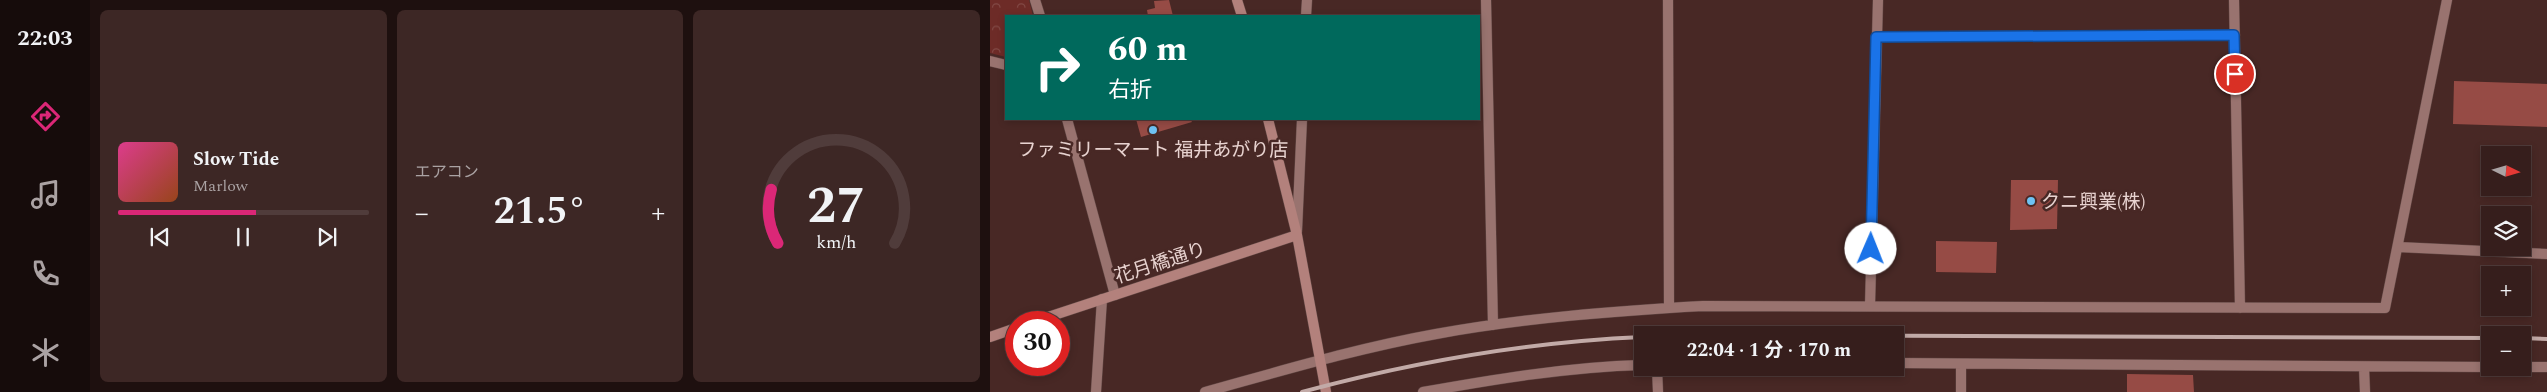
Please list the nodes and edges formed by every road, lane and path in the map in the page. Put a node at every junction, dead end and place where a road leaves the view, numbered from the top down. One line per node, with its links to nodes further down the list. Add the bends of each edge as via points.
1 (1035, 0): 9 (street)
2 (1237, 0): 10 (street)
3 (1307, 0): 11 (street)
4 (1486, 0): 28 (street)
5 (1668, 0): 25 (street)
6 (1878, 0): 13 (street)
7 (2234, 0): 12 (street)
8 (2447, 0): 20 (street)
9 (1040, 15)
10 (1242, 15)
11 (1306, 15)
12 (2234, 35): 13 (street); 26 (street)
13 (1876, 37): 24 (street)
14 (990, 61): 15 (street)
15 (1005, 65)
16 (1067, 120): 22 (street)
17 (1268, 120): 19 (street)
18 (1302, 120): 19 (street)
19 (1297, 235): 22 (street, 花月橋通り); 31 (street)
20 (2398, 247): 21 (street); 26 (street, via 2385,308)
21 (2547, 254)
22 (1115, 295): 23 (street, 花月橋通り)
23 (1102, 299): 27 (street, 花月橋通り); 40 (street)
24 (1870, 306): 25 (street); 26 (street)
25 (1669, 308): 28 (street)
26 (2240, 308)
27 (1066, 311)
28 (1493, 325): 31 (street, via 1434,334)
29 (1005, 332): 30 (street)
30 (990, 337)
31 (1320, 361): 41 (street); 42 (street)
32 (1904, 363): 34 (street)
33 (1634, 364): 43 (street, via 1493,379)
34 (1961, 364): 35 (street); 45 (street)
35 (2364, 367): 36 (street); 46 (street)
36 (2481, 367)
37 (2531, 367): 38 (street)
38 (2547, 367)
39 (1657, 376): 44 (street)
40 (1096, 392)
41 (1205, 392)
42 (1326, 392)
43 (1423, 392)
44 (1658, 392)
45 (1961, 392)
46 (2365, 392)

